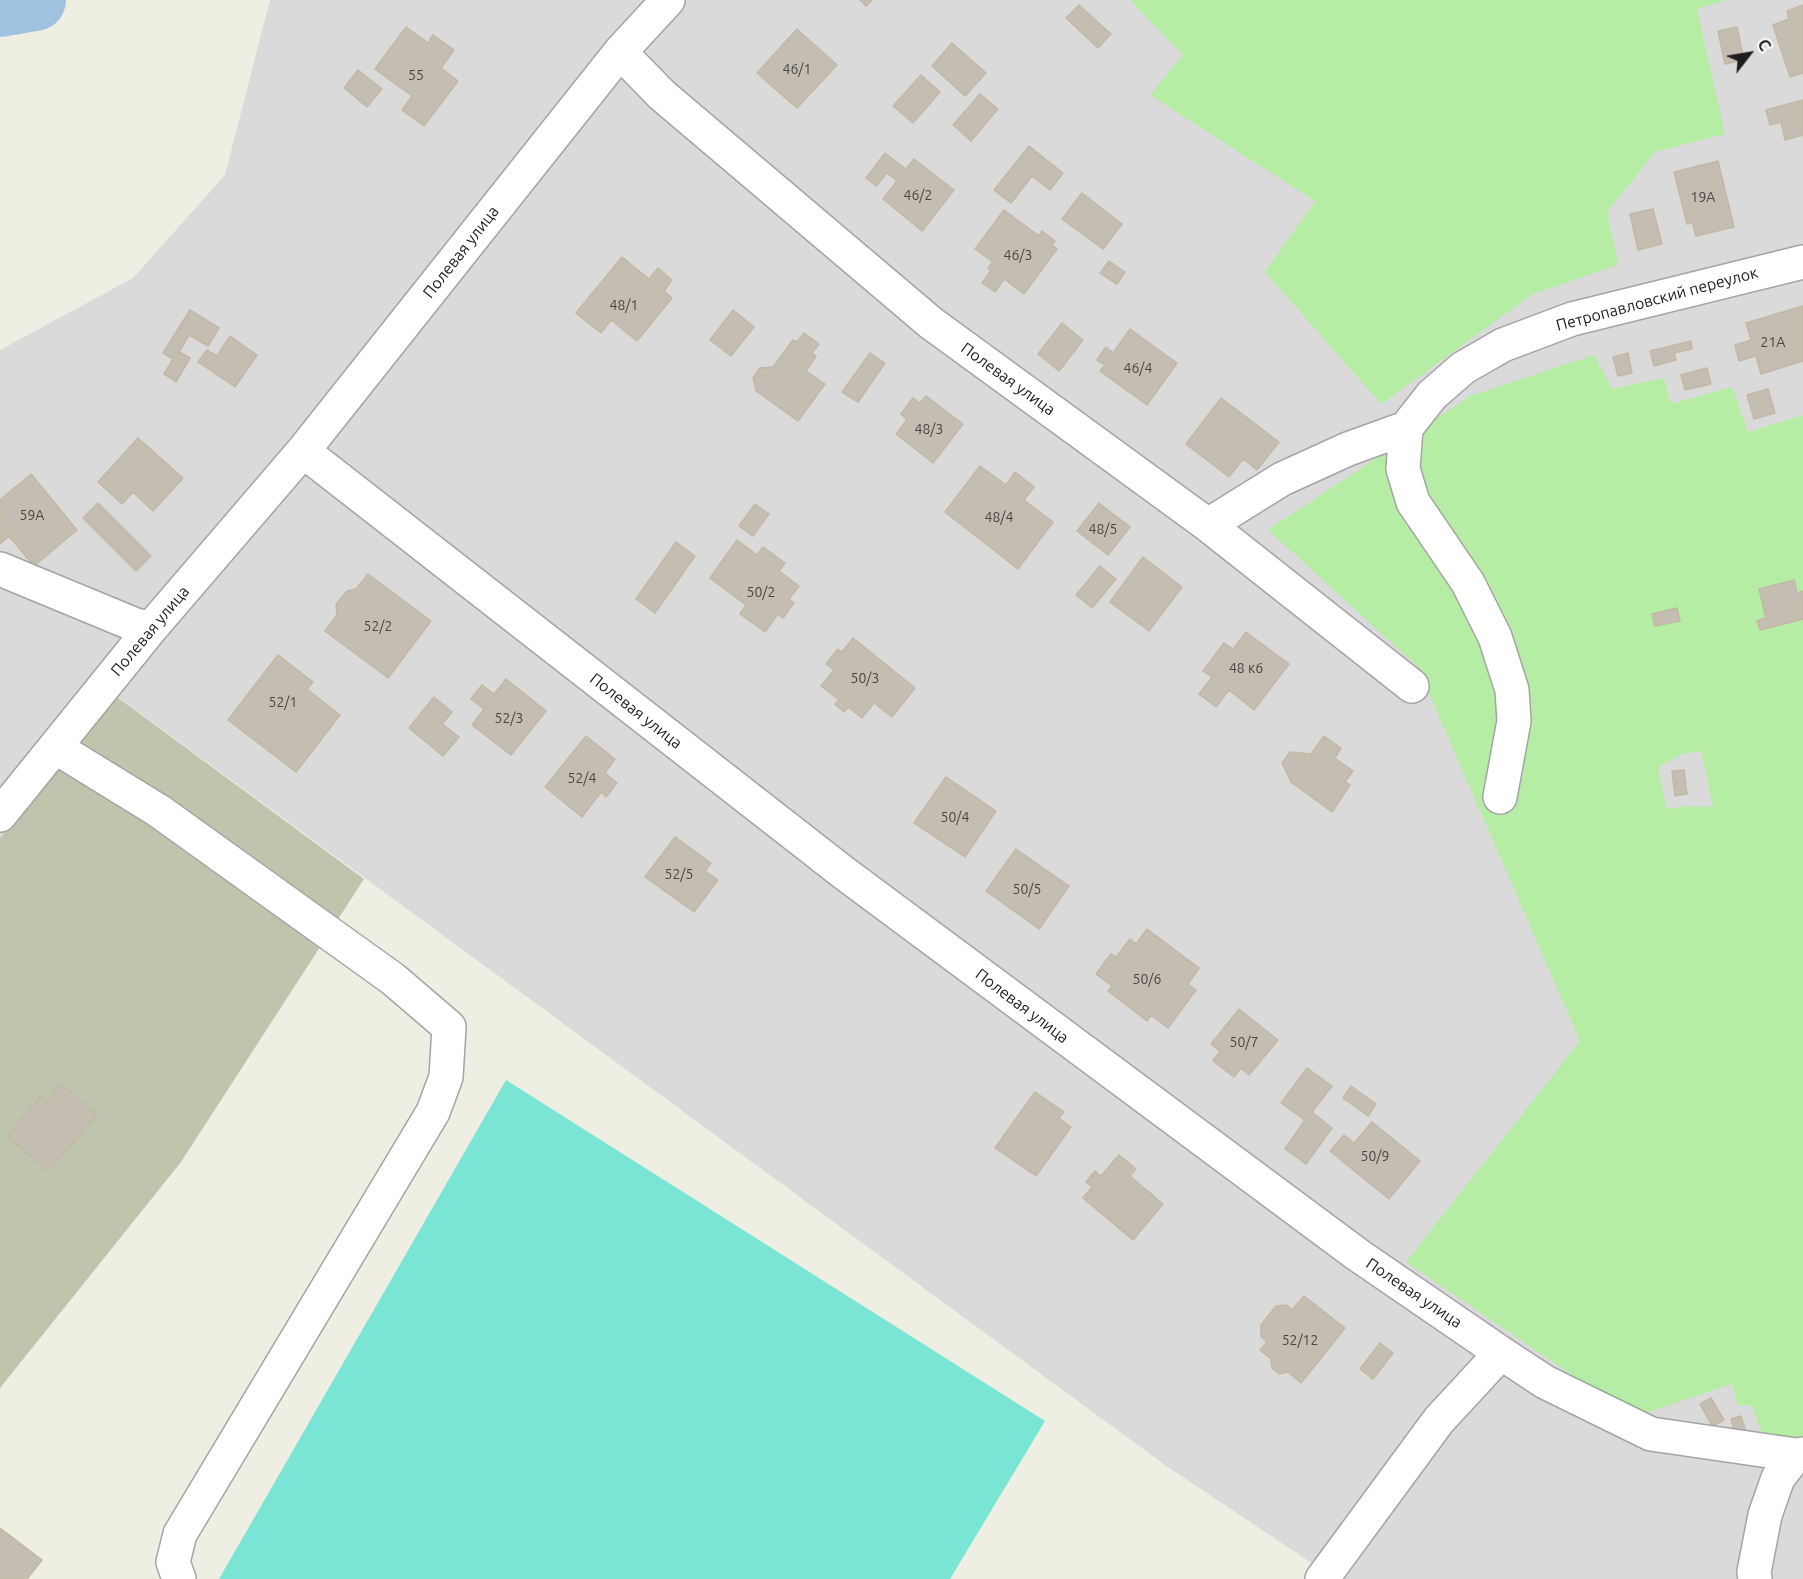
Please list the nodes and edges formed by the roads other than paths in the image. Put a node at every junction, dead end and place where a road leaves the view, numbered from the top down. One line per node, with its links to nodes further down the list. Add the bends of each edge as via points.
1 (668, 0): 2 (street, Полевая улица)
2 (620, 52): 5 (street, Полевая улица); 6 (street, Полевая улица, via 662,95 931,323)
3 (1803, 262): 4 (street, Петропавловский переулок, via 1572,319 1503,345 1463,368 1432,395)
4 (1406, 428): 6 (street, via 1282,479); 11 (street, via 1403,469 1413,502 1468,583 1495,638 1512,690 1514,721)
5 (303, 451): 8 (street, Полевая улица); 13 (street, Полевая улица, via 844,873 1358,1255)
6 (1208, 525): 9 (street, Полевая улица)
7 (0, 569): 8 (street, via 138,626)
8 (152, 627): 10 (street, Полевая улица)
9 (1412, 686)
10 (55, 747): 12 (street, Полевая улица); 15 (street, via 169,818 393,979 449,1027 446,1077 432,1112 180,1534 173,1562)
11 (1500, 797)
12 (0, 815)
13 (1501, 1353): 14 (street, Полевая улица, via 1545,1382 1652,1434); 16 (street, via 1439,1420)
14 (1799, 1454): 17 (street, via 1778,1478 1765,1515)
15 (179, 1579)
16 (1322, 1579)
17 (1755, 1579)

